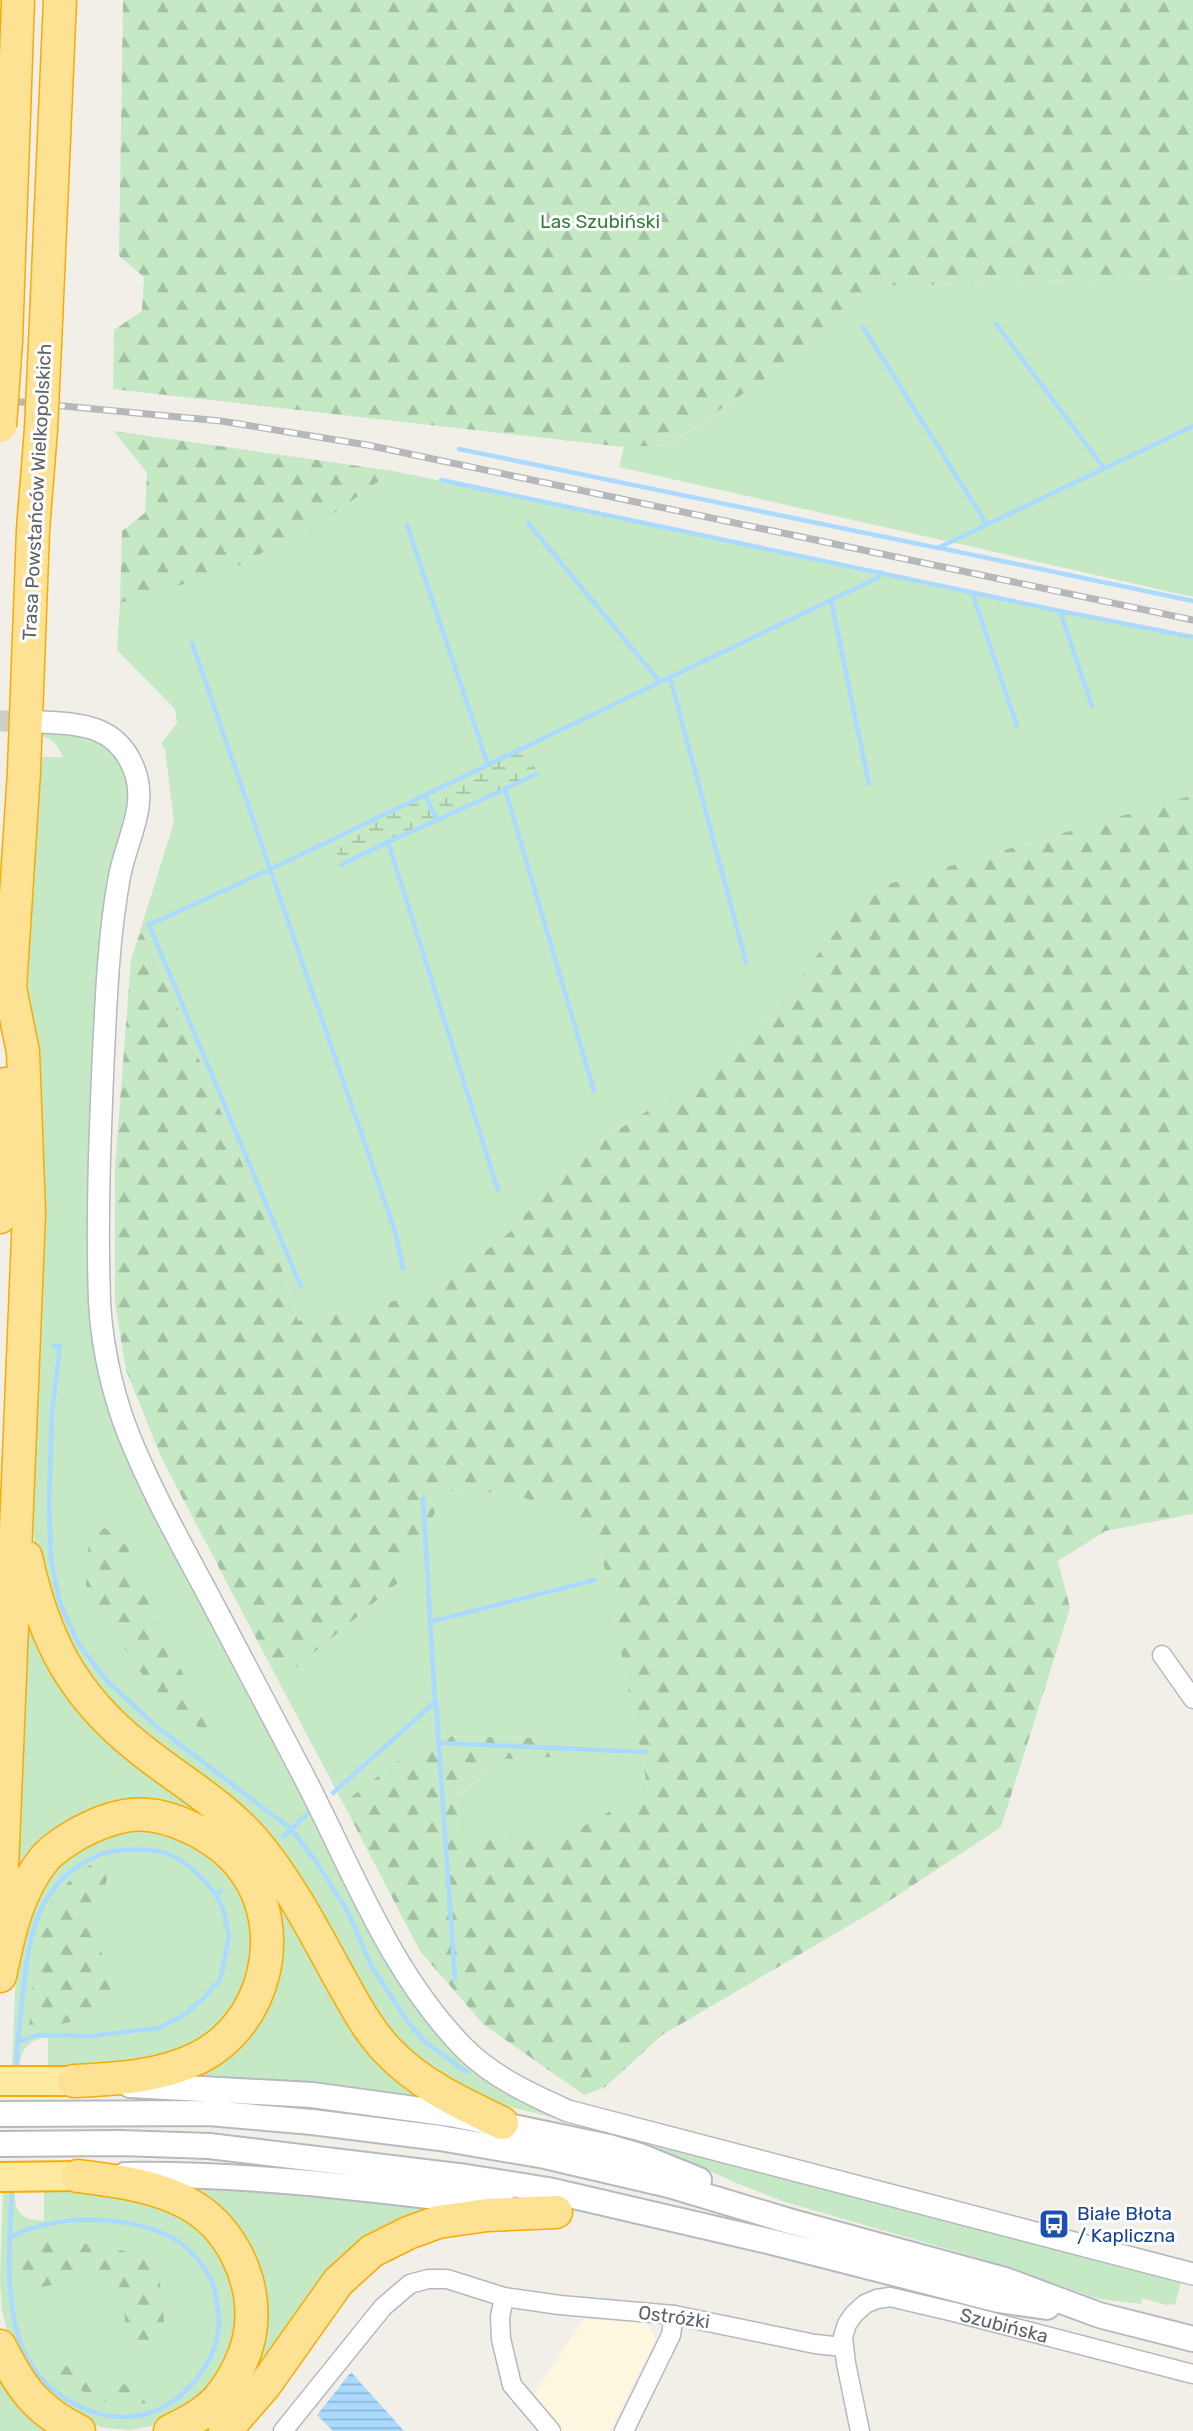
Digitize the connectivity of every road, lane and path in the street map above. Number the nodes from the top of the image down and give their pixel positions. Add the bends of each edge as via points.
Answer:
1 (18, 0) edge
2 (60, 0) edge
3 (1, 426) edge
4 (0, 443) edge
5 (40, 722) tunnel mouth
6 (9, 983) junction
7 (0, 1217) edge
8 (19, 1502) junction
9 (1162, 1655) dead end
10 (1193, 1699) edge
11 (0, 1918) edge
12 (0, 1976) edge
13 (0, 2081) edge
14 (74, 2081) junction
15 (0, 2114) edge
16 (502, 2123) junction
17 (0, 2144) edge
18 (78, 2176) junction
19 (13, 2177) edge
20 (556, 2212) junction
21 (789, 2221) junction
22 (747, 2237) junction
23 (1193, 2274) edge
24 (504, 2297) junction
25 (674, 2315) junction
26 (1099, 2315) junction
27 (1193, 2339) edge
28 (0, 2346) edge
29 (843, 2347) junction
30 (1193, 2374) edge
31 (79, 2431) edge
32 (170, 2431) edge
33 (225, 2431) edge
34 (283, 2431) edge
35 (551, 2431) edge
36 (624, 2431) edge
37 (860, 2431) edge

1 - 3 highway, Trasa Powstańców Wielkopolskich, bridge
2 - 6 highway, Trasa Powstańców Wielkopolskich, bridge via 24,771
3 - 4 highway, Trasa Powstańców Wielkopolskich
5 - 23 street via 80,724 104,733 125,753 139,787 138,813 120,871 113,914 101,1125 99,1287 105,1353 127,1430 158,1500 395,1958 436,2015 467,2051 502,2077 568,2111
6 - 7 highway
6 - 8 highway via 23,1052 29,1213
8 - 11 highway
8 - 16 highway via 37,1604 72,1680 128,1739 226,1813 253,1840 386,2050 437,2091
9 - 10 street
12 - 14 highway via 13,1917 30,1880 46,1857 97,1824 127,1816 160,1817 194,1829 221,1846 245,1871 266,1919 268,1947 255,1999 242,2020 201,2057 171,2070 126,2079
13 - 14 highway
14 - 16 main road via 312,2095
15 - 21 main road via 209,2113 440,2138 669,2185
16 - 21 main road via 640,2156
17 - 22 main road via 209,2146 363,2163 548,2190
18 - 19 highway
18 - 20 main road via 187,2174 335,2184
18 - 32 highway via 162,2192 189,2204 236,2250 251,2299 245,2351 217,2400 195,2419
20 - 22 main road
20 - 33 highway via 438,2222 372,2251 338,2282 265,2385
21 - 26 main road, Szubińska via 1005,2280
22 - 26 main road, Szubińska via 999,2300
24 - 25 street, Ostróżki
24 - 34 street, Ostróżki via 447,2279 410,2284 383,2307
24 - 35 street via 501,2339 512,2385
25 - 29 street, Ostróżki
25 - 36 street via 671,2335
26 - 27 main road, Szubińska
28 - 31 highway via 35,2402
29 - 30 street, Szubińska via 854,2314 865,2304 890,2297
29 - 37 street

